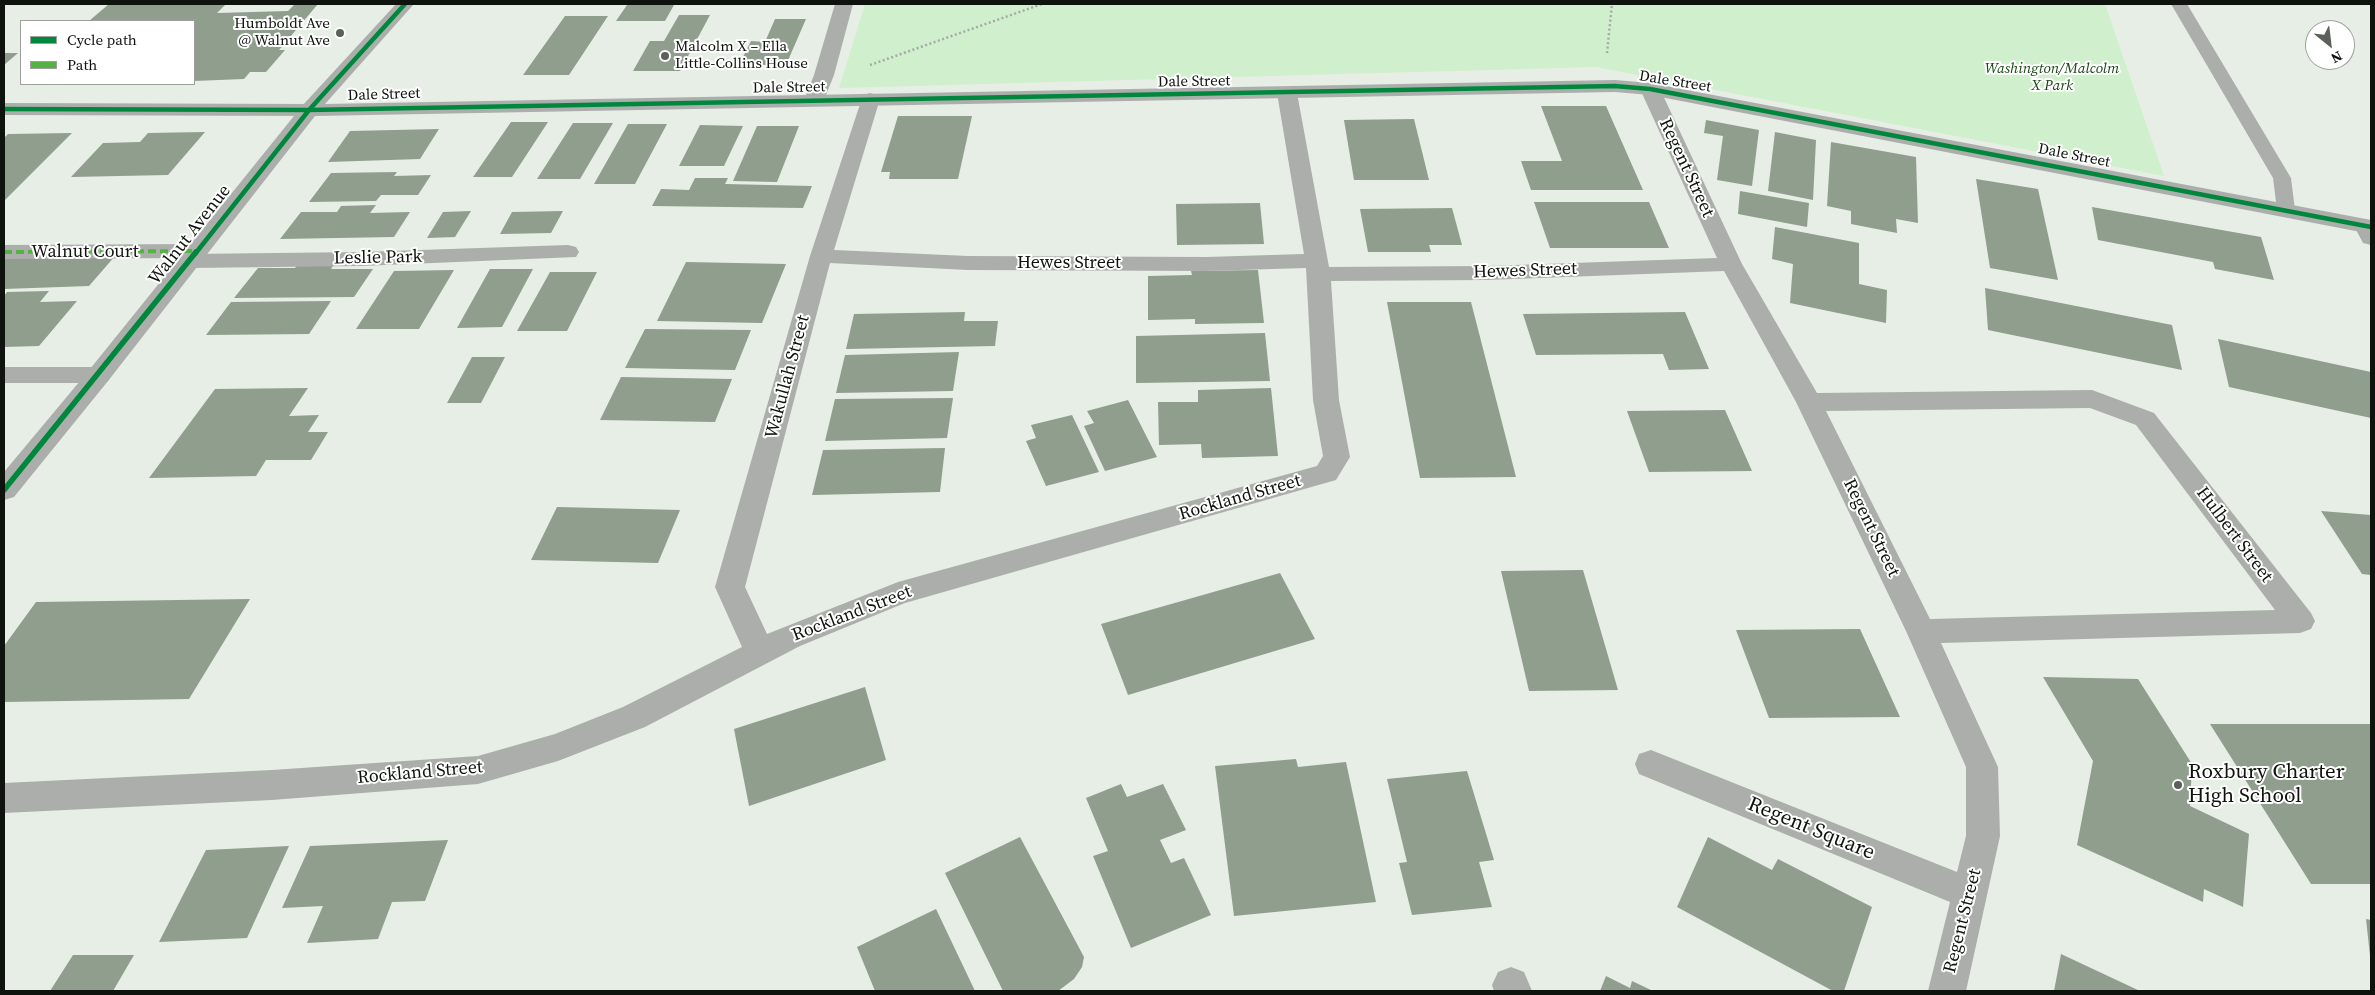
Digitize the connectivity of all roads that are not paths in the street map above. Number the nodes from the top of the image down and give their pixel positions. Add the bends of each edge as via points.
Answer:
1 (406, 4) edge
2 (844, 4) edge
3 (2179, 4) edge
4 (1650, 89) junction
5 (816, 92) junction
6 (1286, 93) junction
7 (870, 99) junction
8 (4, 109) edge
9 (309, 110) junction
10 (2286, 210) junction
11 (2369, 231) edge
12 (4, 252) edge
13 (568, 252) dead end
14 (193, 256) junction
15 (821, 256) junction
16 (1731, 264) junction
17 (1318, 268) junction
18 (4, 375) edge
19 (99, 375) junction
20 (1808, 402) junction
21 (4, 490) edge
22 (1921, 631) junction
23 (760, 652) junction
24 (1651, 764) dead end
25 (4, 798) edge
26 (1971, 894) junction
27 (1947, 991) edge

1 - 9 street, Walnut Avenue
2 - 5 street
3 - 10 lane via 2282,178
4 - 6 street, Dale Street via 1615,86
4 - 10 street, Dale Street
4 - 16 street, Regent Street
5 - 7 street, Dale Street
5 - 9 street, Dale Street
6 - 7 street, Dale Street
6 - 17 street, Rockland Street
7 - 15 street, Wakullah Street
8 - 9 street, Dale Street
9 - 14 street, Walnut Avenue
10 - 11 street, Dale Street
12 - 14 street, Walnut Court
13 - 14 street, Leslie Park via 361,259
14 - 19 street, Walnut Avenue
15 - 17 street, Hewes Street via 988,263
15 - 23 street, Wakullah Street via 730,587
16 - 17 street, Hewes Street via 1487,273
16 - 20 street, Regent Street
17 - 23 street, Rockland Street via 1326,400 1336,457 1326,473 898,594 789,637
18 - 19 street
19 - 21 street, Walnut Avenue
20 - 22 street, Regent Street
20 - 22 street, Hulbert Street via 2092,399 2146,419 2300,621
22 - 26 street, Regent Street via 1982,767 1983,836
23 - 25 street, Rockland Street via 634,716 558,746 478,770 272,785
24 - 26 street, Regent Square
26 - 27 street, Regent Street

